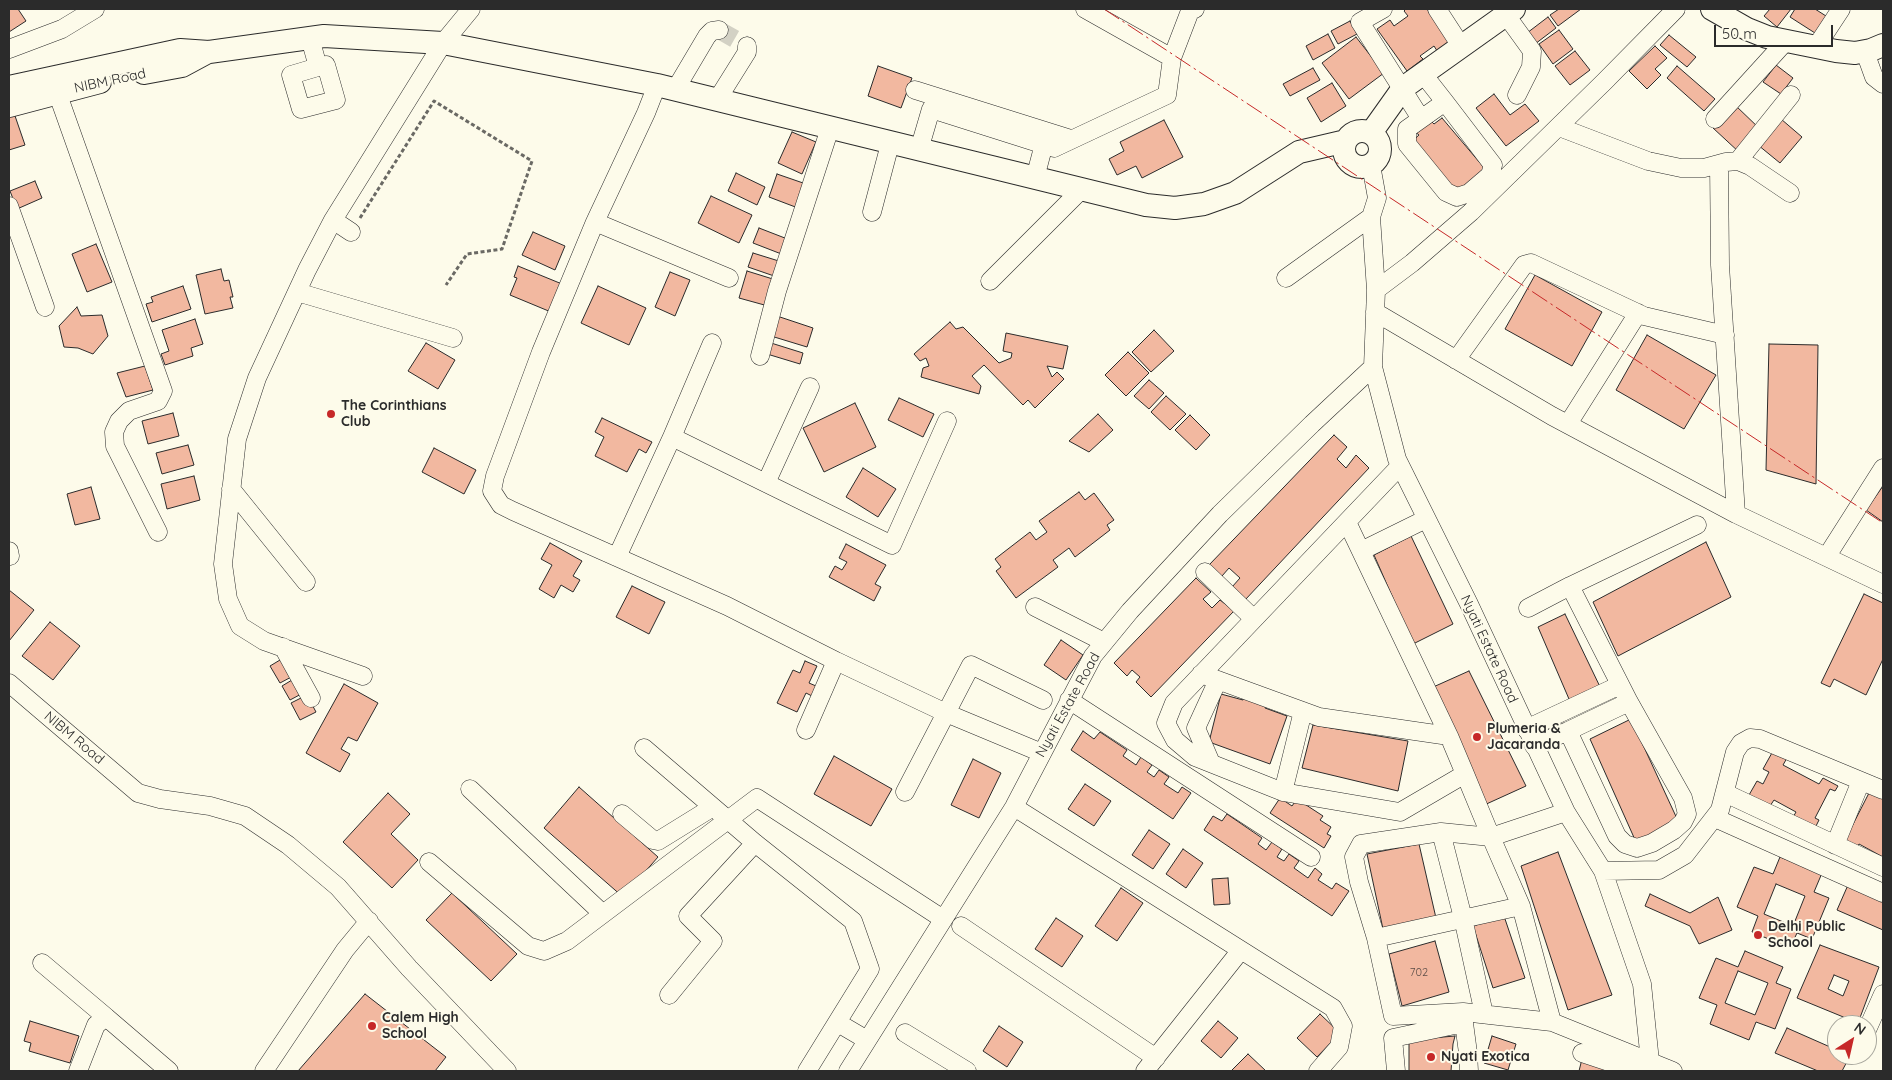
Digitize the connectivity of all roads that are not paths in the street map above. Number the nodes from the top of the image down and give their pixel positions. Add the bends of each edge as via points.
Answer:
1 (95, 9) edge
2 (471, 9) edge
3 (1085, 9) edge
4 (1195, 9) edge
5 (1383, 9) edge
6 (1437, 9) edge
7 (1676, 9) edge
8 (1712, 9) edge
9 (1842, 9) edge
10 (1510, 12) edge
11 (719, 30) dead end
12 (310, 38) junction
13 (1786, 41) junction
14 (444, 42) junction
15 (747, 46) dead end
16 (1461, 46) junction
17 (1816, 47) junction
18 (1874, 48) edge
19 (9, 49) edge
20 (208, 52) junction
21 (1172, 58) junction
22 (318, 67) dead end
23 (1423, 74) junction
24 (1883, 84) edge
25 (9, 87) edge
26 (666, 88) junction
27 (1402, 88) junction
28 (915, 90) dead end
29 (57, 92) junction
30 (1517, 95) dead end
31 (1792, 95) dead end
32 (717, 100) junction
33 (1445, 102) junction
34 (9, 106) edge
35 (1421, 119) junction
36 (1715, 119) dead end
37 (1559, 127) junction
38 (830, 128) junction
39 (1371, 133) junction
40 (1071, 139) junction
41 (1346, 141) junction
42 (890, 144) junction
43 (1044, 144) junction
44 (919, 150) junction
45 (1738, 162) junction
46 (1719, 164) junction
47 (1372, 165) junction
48 (1035, 178) junction
49 (1081, 190) junction
50 (1790, 193) dead end
51 (9, 206) edge
52 (872, 212) dead end
53 (1371, 217) junction
54 (333, 220) junction
55 (595, 222) junction
56 (351, 232) road end
57 (730, 278) dead end
58 (1286, 278) dead end
59 (990, 280) dead end
60 (1376, 290) junction
61 (297, 292) junction
62 (45, 307) dead end
63 (1375, 312) junction
64 (1638, 313) junction
65 (1725, 335) junction
66 (453, 338) dead end
67 (712, 343) dead end
68 (760, 356) dead end
69 (1456, 360) junction
70 (1373, 367) junction
71 (810, 387) dead end
72 (947, 421) dead end
73 (1568, 424) junction
74 (672, 437) junction
75 (1400, 466) junction
76 (1883, 468) edge
77 (766, 483) junction
78 (231, 489) junction
79 (1736, 514) junction
80 (1426, 519) junction
81 (1347, 522) junction
82 (1697, 525) dead end
83 (158, 532) dead end
84 (1361, 551) junction
85 (1827, 556) junction
86 (617, 557) junction
87 (1205, 572) dead end
88 (306, 582) dead end
89 (1883, 584) edge
90 (1570, 586) junction
91 (1035, 607) dead end
92 (1528, 608) dead end
93 (1254, 619) junction
94 (1104, 642) junction
95 (283, 647) junction
96 (836, 661) junction
97 (1201, 674) junction
98 (363, 676) dead end
99 (1218, 680) junction
100 (9, 684) edge
101 (1620, 685) junction
102 (311, 698) dead end
103 (1043, 700) dead end
104 (1070, 700) junction
105 (1629, 702) junction
106 (1303, 711) junction
107 (946, 714) junction
108 (1526, 729) junction
109 (806, 730) dead end
110 (1568, 731) junction
111 (1450, 736) junction
112 (1534, 746) junction
113 (644, 748) dead end
114 (1042, 753) junction
115 (1211, 763) junction
116 (1465, 774) junction
117 (1860, 781) junction
118 (470, 789) dead end
119 (1883, 790) edge
120 (905, 792) dead end
121 (1283, 792) junction
122 (1725, 793) junction
123 (713, 807) junction
124 (1014, 807) junction
125 (1566, 812) junction
126 (622, 814) dead end
127 (1715, 818) junction
128 (728, 820) junction
129 (1441, 832) junction
130 (1492, 836) junction
131 (755, 843) junction
132 (1835, 845) junction
133 (1311, 856) dead end
134 (429, 862) dead end
135 (1883, 867) edge
136 (1603, 871) junction
137 (1883, 893) edge
138 (1521, 906) junction
139 (603, 914) junction
140 (1463, 918) junction
141 (943, 919) junction
142 (369, 922) junction
143 (961, 926) dead end
144 (1376, 938) junction
145 (1241, 950) junction
146 (42, 963) dead end
147 (1883, 994) edge
148 (668, 995) dead end
149 (1484, 1014) junction
150 (1874, 1015) edge
151 (106, 1017) junction
152 (1552, 1022) junction
153 (838, 1023) junction
154 (905, 1033) dead end
155 (867, 1040) junction
156 (1582, 1053) dead end
157 (1151, 1065) edge
158 (1646, 1068) edge
159 (78, 1071) edge
160 (169, 1071) edge
161 (264, 1071) edge
162 (507, 1071) edge
163 (807, 1071) edge
164 (848, 1071) edge
165 (967, 1071) edge
166 (1318, 1071) edge
167 (1396, 1071) edge
168 (1468, 1071) edge
169 (1673, 1071) edge

1 - 19 street via 62,29
2 - 14 street
3 - 21 street
4 - 21 street via 1190,11
5 - 27 street via 1360,22
6 - 16 street
7 - 37 street
8 - 13 main road via 1747,29
9 - 17 street
10 - 16 main road
10 - 30 street via 1532,51 1532,67
11 - 26 street via 707,36
12 - 14 main road
12 - 20 main road
12 - 22 street
13 - 17 main road
13 - 36 street
14 - 26 main road
14 - 54 street
15 - 32 street via 747,52
16 - 23 main road
17 - 18 main road via 1855,53
18 - 24 street via 1874,77
20 - 25 main road via 180,50
20 - 29 main road, NIBM Road via 182,66
21 - 40 street via 1168,95
23 - 27 main road
23 - 33 street
26 - 32 main road
26 - 55 street via 646,113
27 - 35 street
27 - 39 main road
28 - 40 street
29 - 34 main road, NIBM Road
29 - 83 street via 163,391 158,401 129,411 114,432 115,446
31 - 45 street
32 - 38 main road
33 - 35 street
33 - 35 street via 1493,166 1490,175 1469,193 1457,197 1446,192 1407,144 1407,129
37 - 46 street via 1648,161 1681,168
37 - 60 street via 1471,212
38 - 42 main road
38 - 68 street via 777,291
39 - 41 main road via 1354,133
39 - 47 main road via 1381,148 1378,160
40 - 43 street via 1054,148
41 - 47 main road via 1344,152 1350,163 1361,168
41 - 49 main road via 1299,152 1235,193 1204,204 1174,208 1146,206
42 - 44 main road
42 - 52 street
43 - 44 street via 931,109
43 - 48 street
44 - 48 main road
45 - 46 street
45 - 50 street via 1750,166
46 - 65 street via 1720,265
47 - 53 street, Nyati Estate Road via 1377,198
48 - 49 main road
49 - 59 street
51 - 62 street
53 - 58 street
53 - 60 street, Nyati Estate Road
54 - 56 street
54 - 61 street
55 - 57 street
55 - 86 street via 541,352 492,490 501,505
60 - 63 street, Nyati Estate Road
61 - 66 street
61 - 78 street via 257,378 237,439
63 - 69 street
63 - 70 street, Nyati Estate Road
64 - 65 street
64 - 69 street via 1532,263 1524,265
64 - 73 street
65 - 79 street
67 - 74 street
69 - 73 street
70 - 75 street, Nyati Estate Road
70 - 94 street, Nyati Estate Road via 1220,514
71 - 77 street
72 - 77 street via 892,545
73 - 79 street
74 - 77 street
74 - 86 street
75 - 80 street, Nyati Estate Road
75 - 81 street
76 - 85 street
78 - 88 street
78 - 95 street via 224,564 228,599 240,626 264,641
79 - 85 street
80 - 84 street
80 - 108 street, Nyati Estate Road
81 - 84 street
81 - 93 street
82 - 90 street
84 - 111 street
85 - 89 street
86 - 96 street via 727,606
87 - 93 street
90 - 92 street
90 - 101 street
91 - 94 street
93 - 97 street
94 - 104 street, Nyati Estate Road
95 - 98 street
95 - 102 street
96 - 107 street
96 - 109 street
97 - 99 street
97 - 115 street via 1174,703 1166,723 1175,740 1195,757
99 - 106 street
99 - 115 street via 1196,728
100 - 142 street, NIBM Road via 138,793 245,816 312,863 338,886
101 - 105 street
101 - 108 street
103 - 107 street via 971,665
104 - 114 street, Nyati Estate Road
104 - 133 street
105 - 110 street
105 - 110 street via 1683,798 1687,814 1674,830 1652,843 1637,848 1625,844 1617,836
106 - 111 street via 1319,717
106 - 121 street
107 - 114 street
107 - 120 street
108 - 112 street, Nyati Estate Road
110 - 112 street
111 - 116 street
112 - 125 street, Nyati Estate Road
113 - 123 street
114 - 124 street, Nyati Estate Road
115 - 121 street
116 - 121 street via 1400,812
116 - 130 street
117 - 119 street
117 - 122 street via 1760,739 1750,738 1735,752
117 - 132 street
118 - 139 street
122 - 127 street
122 - 132 street
123 - 126 street via 658,841
123 - 128 street
124 - 141 street, Nyati Estate Road
124 - 145 street
125 - 130 street
125 - 136 street, Nyati Estate Road
127 - 136 street via 1686,855 1659,870
127 - 137 street
128 - 131 street
128 - 139 street
128 - 141 street via 757,798
129 - 130 street
129 - 140 street
129 - 144 street via 1361,844 1354,857
130 - 138 street
131 - 148 street via 688,916 713,941
131 - 153 street via 853,921 870,968
132 - 135 street
134 - 139 street via 528,946 544,951 567,942
136 - 158 street, Nyati Estate Road via 1642,984
138 - 140 street
138 - 152 street
140 - 144 street
140 - 149 street
141 - 155 street, Nyati Estate Road
142 - 161 street via 345,950
142 - 162 street
143 - 157 street
144 - 149 street via 1393,1016
145 - 157 street
145 - 166 street via 1333,1008 1343,1026 1339,1047
146 - 151 street
147 - 150 street
149 - 152 street
151 - 159 street via 96,1025
151 - 160 street
152 - 158 street
153 - 155 street
153 - 163 street
154 - 165 street
155 - 164 street, Nyati Estate Road
156 - 158 street
158 - 169 street
167 - 168 street via 1393,1038 1464,1023

